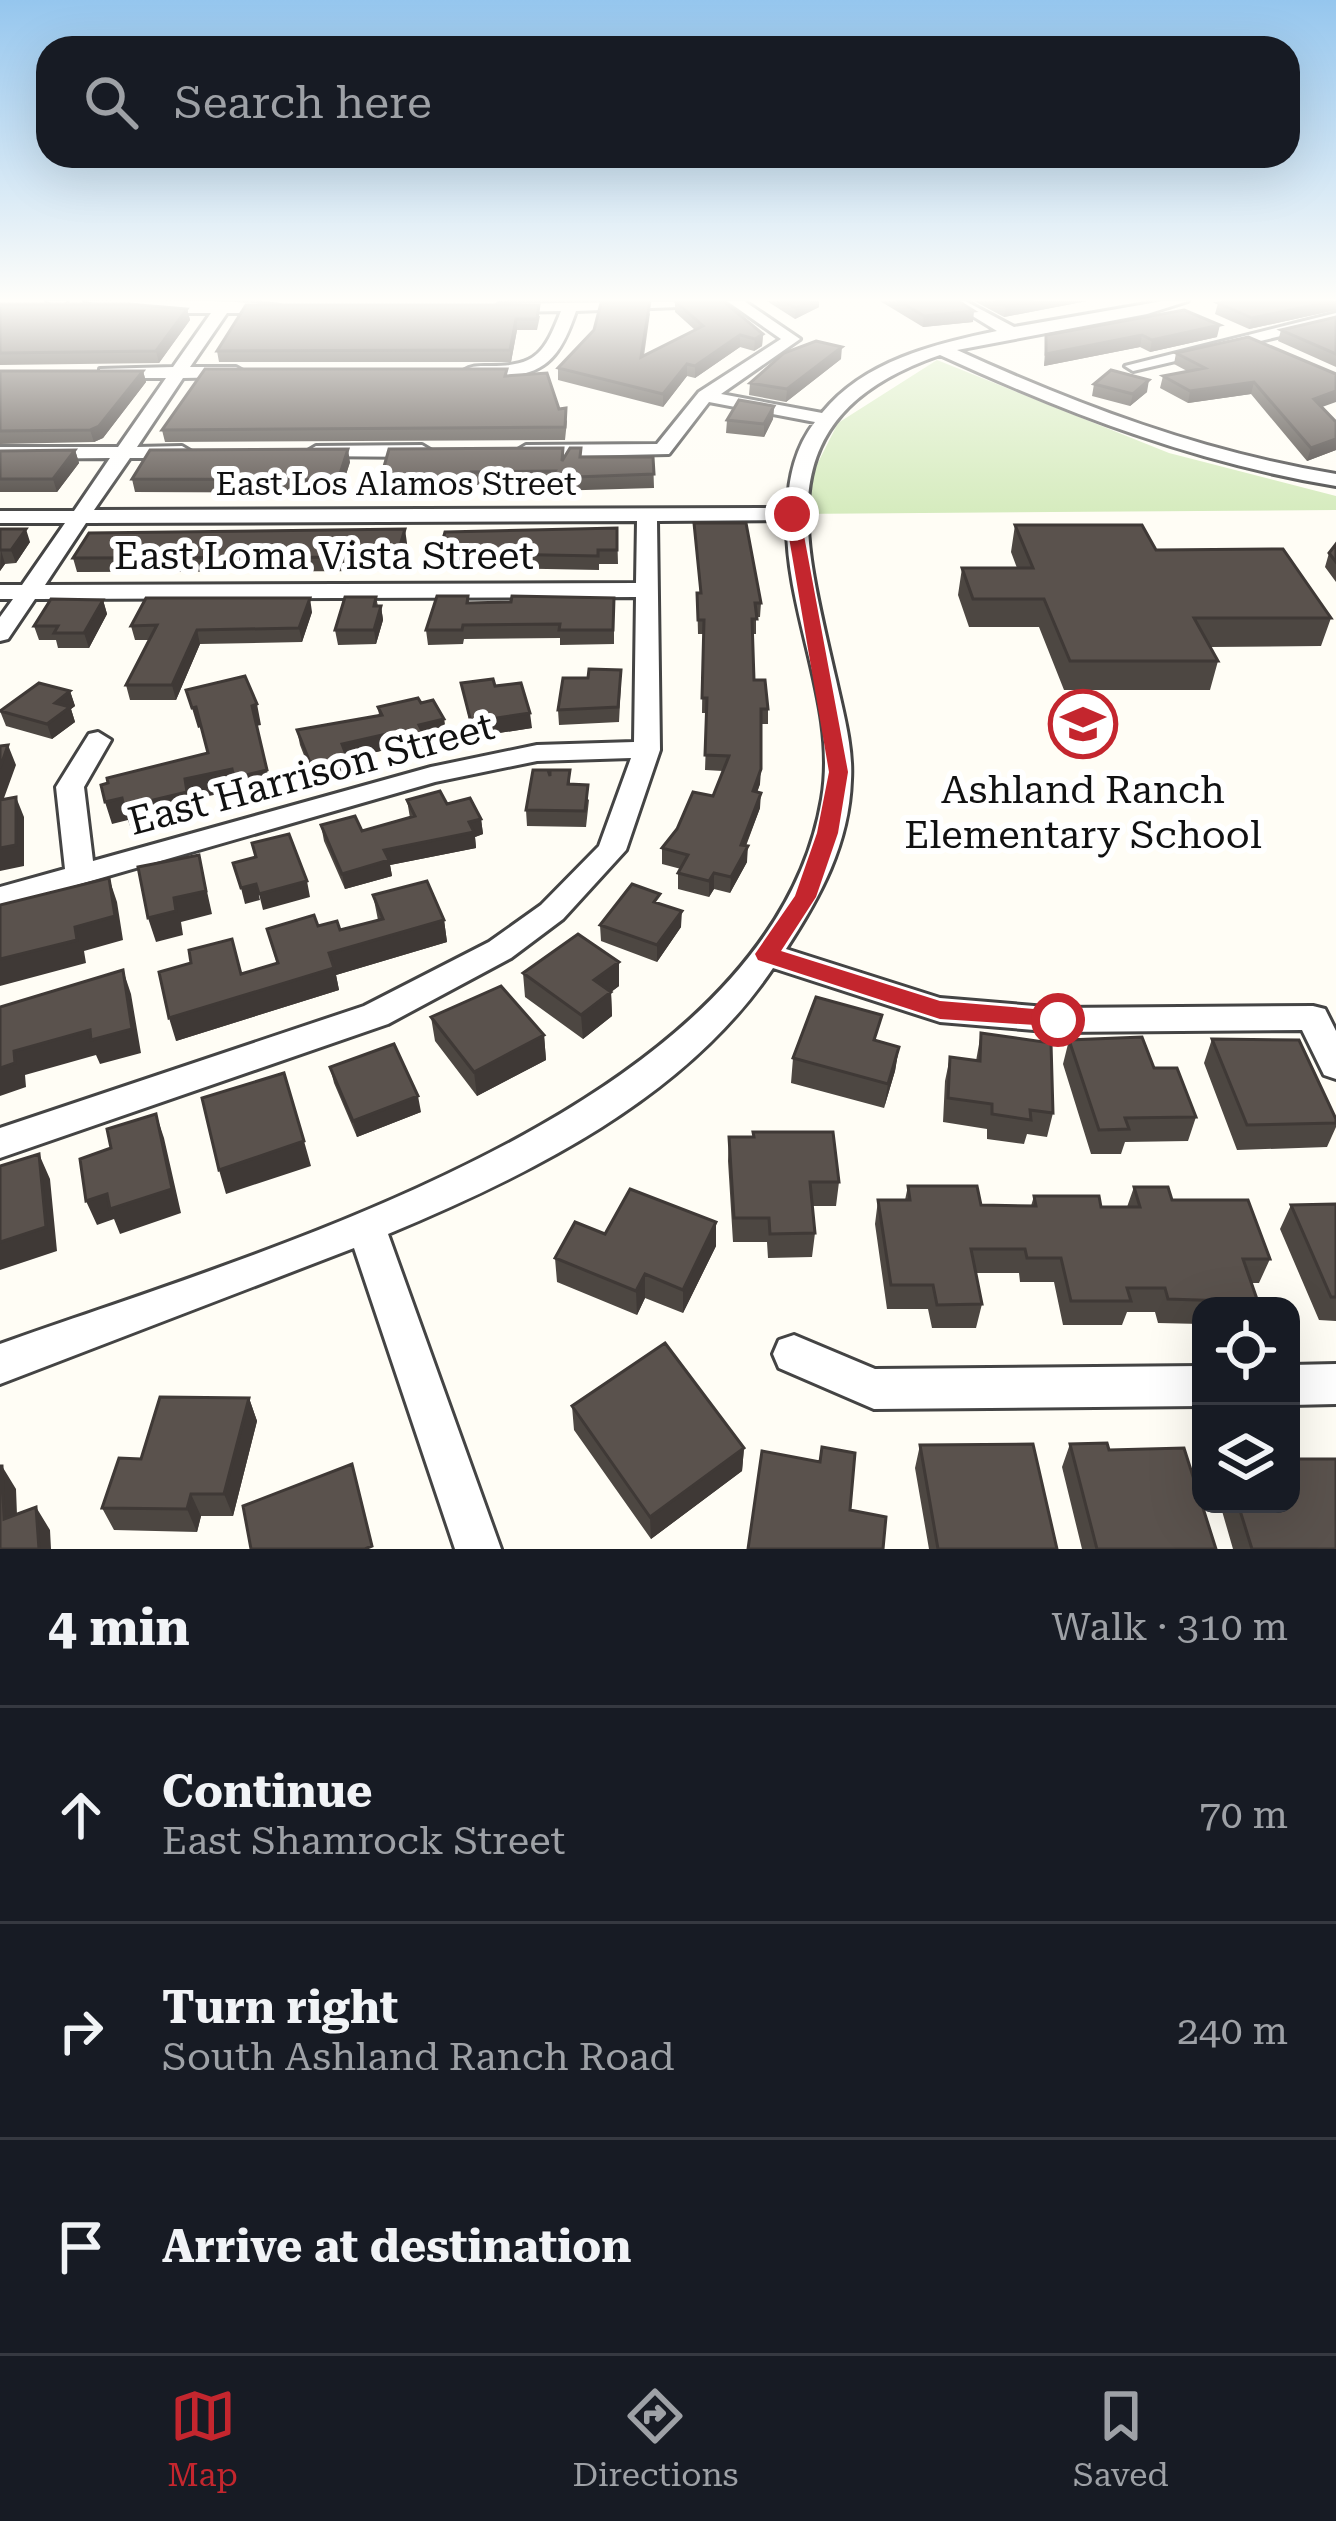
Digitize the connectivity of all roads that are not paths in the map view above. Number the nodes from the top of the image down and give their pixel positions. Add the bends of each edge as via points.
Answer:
1 (177, 373) edge
2 (739, 373) edge
3 (882, 373) edge
4 (994, 373) edge
5 (705, 396) junction
6 (820, 418) junction
7 (452, 451) edge
8 (499, 451) edge
9 (195, 452) edge
10 (288, 452) edge
11 (0, 453) edge
12 (125, 453) junction
13 (1336, 479) edge
14 (647, 514) junction
15 (792, 514) junction
16 (0, 517) edge
17 (81, 517) junction
18 (648, 590) junction
19 (0, 592) edge
20 (29, 592) junction
21 (0, 634) edge
22 (98, 740) dead end
23 (647, 750) junction
24 (80, 876) junction
25 (0, 897) edge
26 (766, 954) junction
27 (1336, 1066) edge
28 (0, 1143) edge
29 (366, 1227) junction
30 (794, 1354) dead end
31 (0, 1364) edge
32 (1336, 1384) edge
33 (1300, 1385) edge
34 (1192, 1386) edge
35 (478, 1549) edge

1 - 12 street
2 - 5 street
3 - 6 street
4 - 13 street via 1170,446
5 - 6 street
5 - 8 street via 662,450
6 - 15 street
7 - 10 street
9 - 12 street
11 - 12 street
12 - 17 street
14 - 15 street, East Los Alamos Street
14 - 17 street, East Los Alamos Street
14 - 18 street
15 - 26 street via 838,772 805,897
16 - 17 street, East Los Alamos Street
17 - 20 street
18 - 20 street, East Loma Vista Street
18 - 23 street
19 - 20 street, East Loma Vista Street
20 - 21 street
22 - 24 street via 70,787
23 - 24 street, East Harrison Street via 537,753 431,775
23 - 28 street via 612,850 553,912 500,950 376,1015
24 - 25 street, East Harrison Street
26 - 27 street via 940,1010 1058,1020 1313,1018
26 - 29 street via 713,1020 629,1090 518,1162
29 - 31 street
29 - 35 street
30 - 34 street via 874,1389
32 - 33 street

